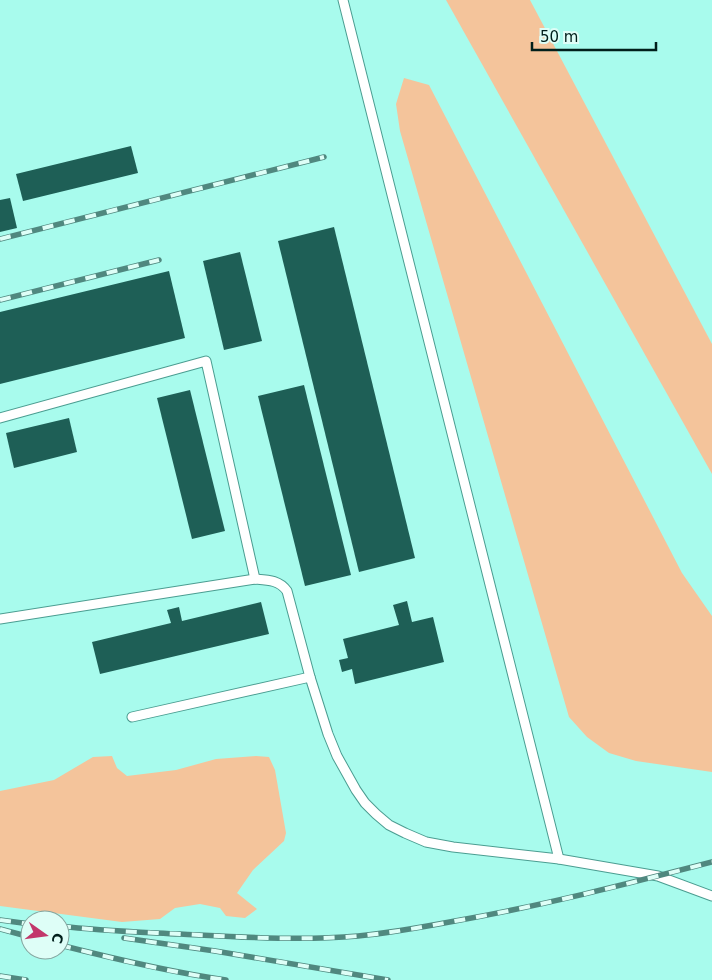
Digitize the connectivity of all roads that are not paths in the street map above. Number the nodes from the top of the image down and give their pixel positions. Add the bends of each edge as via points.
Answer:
1 (343, 0) edge
2 (0, 418) edge
3 (255, 579) junction
4 (0, 619) edge
5 (310, 677) junction
6 (132, 717) dead end
7 (559, 859) junction
8 (712, 896) edge

1 - 7 lane
2 - 3 lane via 206,361
3 - 4 lane
3 - 5 lane via 276,582 287,591
5 - 6 lane
5 - 7 lane via 337,756 365,803 389,825 426,842 453,848
7 - 8 lane via 658,876

